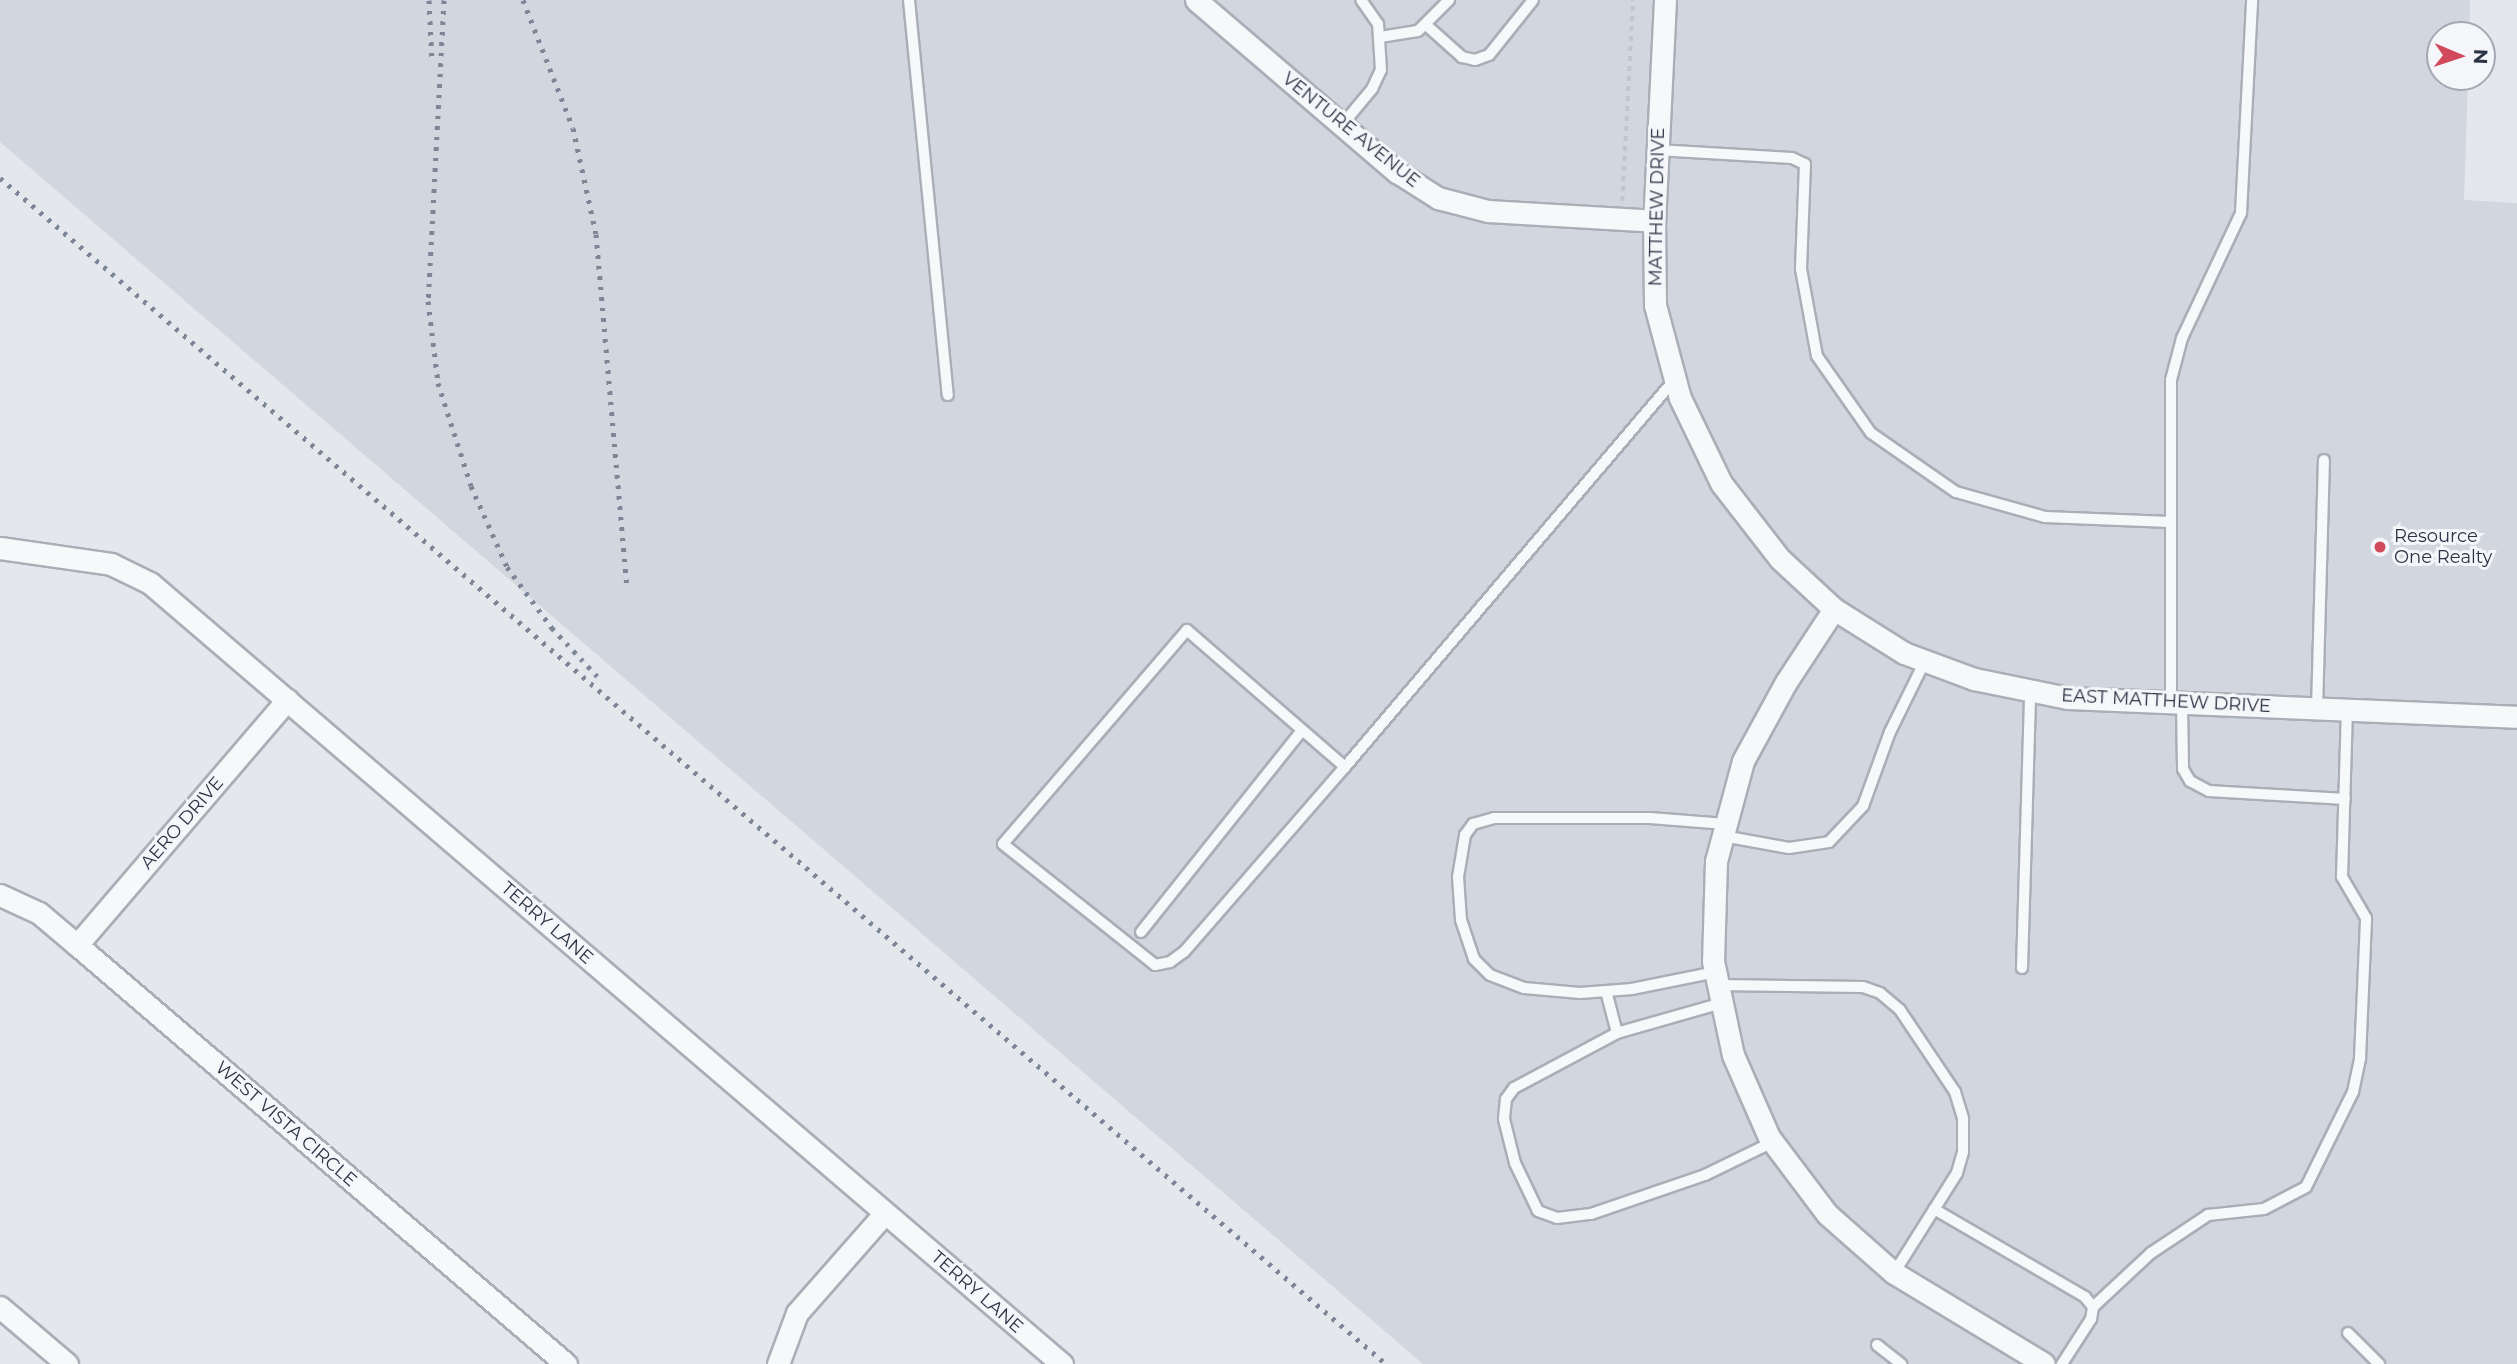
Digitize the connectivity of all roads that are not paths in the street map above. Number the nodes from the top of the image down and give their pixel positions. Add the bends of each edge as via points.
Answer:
1 (909, 0) edge
2 (1196, 0) edge
3 (1361, 0) edge
4 (1449, 0) edge
5 (1533, 0) edge
6 (1665, 0) edge
7 (2252, 0) edge
8 (1425, 24) junction
9 (1380, 37) junction
10 (1342, 125) junction
11 (1657, 150) junction
12 (1654, 221) junction
13 (1675, 379) junction
14 (948, 395) dead end
15 (2324, 460) dead end
16 (2170, 522) junction
17 (0, 548) edge
18 (1834, 609) junction
19 (1925, 661) junction
20 (2030, 691) junction
21 (287, 700) junction
22 (2176, 703) junction
23 (2317, 709) junction
24 (2347, 710) junction
25 (2517, 717) edge
26 (1302, 730) junction
27 (1345, 767) junction
28 (2345, 799) junction
29 (1725, 830) junction
30 (0, 895) edge
31 (1141, 932) dead end
32 (77, 945) junction
33 (2022, 968) dead end
34 (1719, 987) junction
35 (1606, 991) junction
36 (1618, 1033) junction
37 (1773, 1142) junction
38 (1934, 1209) junction
39 (885, 1213) junction
40 (1894, 1273) junction
41 (2093, 1307) junction
42 (2, 1311) edge
43 (2348, 1333) dead end
44 (1877, 1345) dead end
45 (67, 1364) edge
46 (566, 1364) edge
47 (778, 1364) edge
48 (1062, 1364) edge
49 (1901, 1364) edge
50 (2044, 1364) edge
51 (2062, 1364) edge
52 (2379, 1364) edge

1 - 14 lane
2 - 10 street, VENTURE AVENUE
3 - 9 lane
4 - 8 lane
5 - 8 lane via 1489,55 1475,60 1462,57
6 - 11 street, MATTHEW DRIVE
7 - 16 lane via 2241,213 2182,338 2171,380
8 - 9 lane via 1418,31
9 - 10 lane via 1381,70 1372,89
10 - 12 street, VENTURE AVENUE via 1397,172 1438,198 1488,211
11 - 12 street, MATTHEW DRIVE
11 - 16 lane via 1792,158 1805,164 1801,269 1817,356 1871,433 1956,492 2045,517
12 - 13 street, MATTHEW DRIVE via 1655,305
13 - 18 street, MATTHEW DRIVE via 1721,483 1780,559
13 - 27 lane
15 - 23 lane
16 - 22 lane
17 - 21 street, TERRY LANE via 111,564 150,583
18 - 19 street, EAST MATTHEW DRIVE
18 - 29 street via 1786,682 1743,761
19 - 20 street, EAST MATTHEW DRIVE via 1973,679
19 - 29 lane via 1890,732 1863,807 1829,842 1789,848
20 - 22 street, EAST MATTHEW DRIVE via 2067,698
20 - 33 lane
21 - 32 street, AERO DRIVE
21 - 39 street, TERRY LANE
22 - 23 street, EAST MATTHEW DRIVE
22 - 28 lane via 2183,769 2190,781 2209,791
23 - 24 street, EAST MATTHEW DRIVE
24 - 25 street, EAST MATTHEW DRIVE
24 - 28 lane
26 - 27 lane
26 - 27 lane via 1187,630 1003,844 1155,965 1170,962 1184,952
26 - 31 lane
28 - 41 lane via 2342,877 2366,918 2360,1058 2353,1092 2331,1137 2306,1187 2264,1209 2208,1215 2151,1253
29 - 34 street via 1716,862
29 - 35 lane via 1524,815 1473,824 1465,835 1458,877 1461,920 1474,959 1490,975 1524,988
30 - 32 street, WEST VISTA CIRCLE via 38,913
32 - 46 street, WEST VISTA CIRCLE
34 - 35 lane
34 - 36 lane
34 - 37 street via 1733,1055
34 - 38 lane via 1863,987 1881,993 1900,1010 1955,1092 1963,1119 1963,1152 1957,1173
35 - 36 lane
36 - 37 lane via 1514,1088 1506,1100 1504,1119 1515,1163 1538,1211 1557,1218 1591,1214 1704,1175
37 - 40 street via 1827,1214
38 - 40 lane
38 - 41 lane via 2085,1297
39 - 47 street via 797,1313
39 - 48 street, TERRY LANE
40 - 50 street
41 - 51 lane via 2091,1319
42 - 45 street
43 - 52 lane
44 - 49 lane

